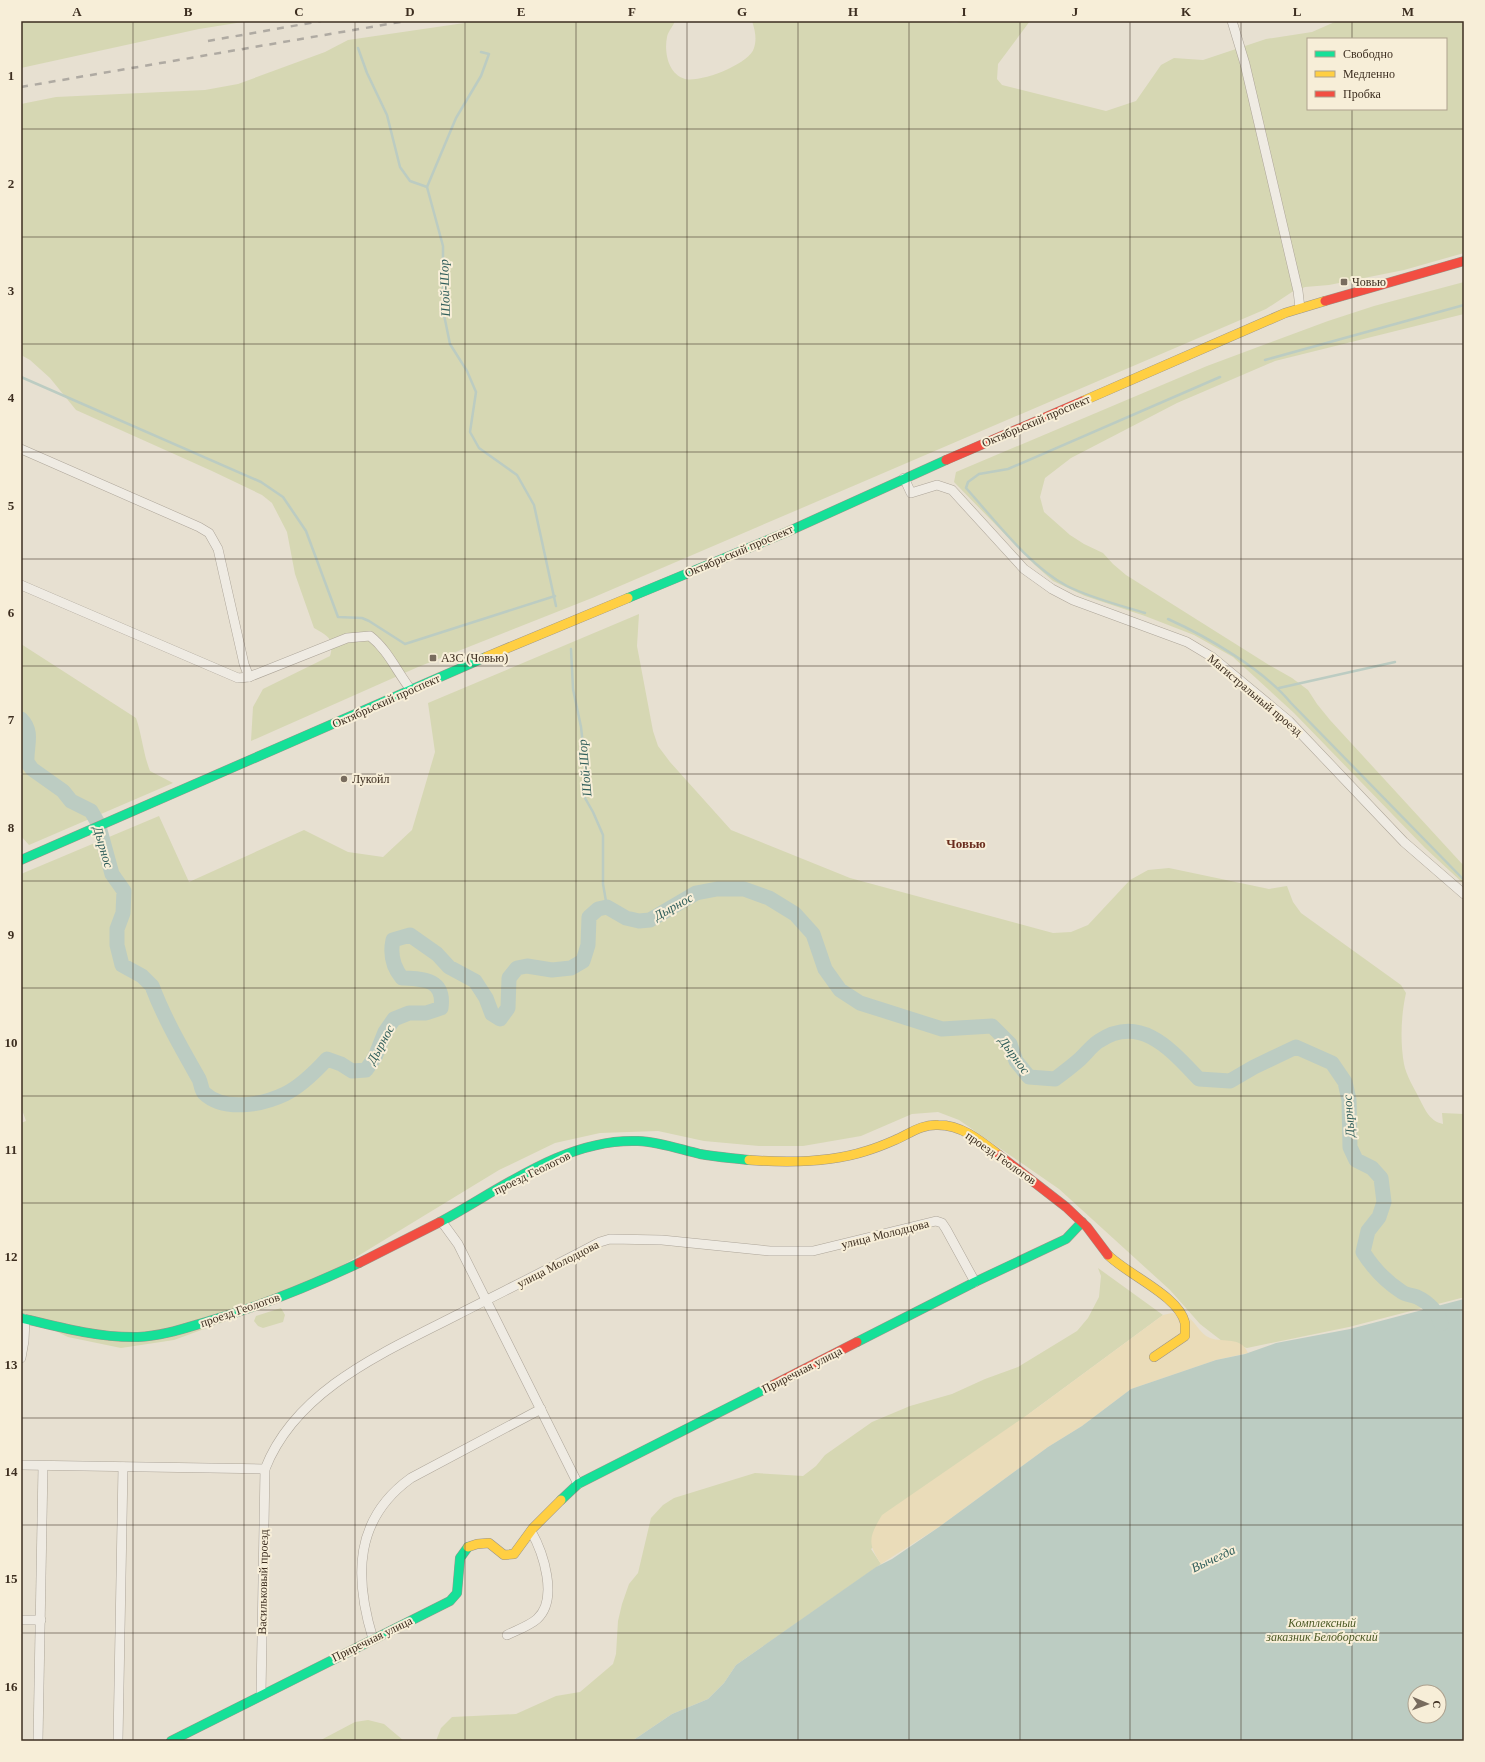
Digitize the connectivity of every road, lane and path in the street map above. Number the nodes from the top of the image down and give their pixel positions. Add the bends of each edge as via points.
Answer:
1 (1232, 21) edge
2 (1464, 261) edge
3 (1300, 308) junction
4 (21, 449) edge
5 (904, 478) junction
6 (21, 585) edge
7 (249, 677) junction
8 (411, 690) junction
9 (21, 860) edge
10 (1464, 894) edge
11 (442, 1222) junction
12 (1082, 1222) junction
13 (975, 1282) junction
14 (486, 1300) junction
15 (23, 1318) edge
16 (21, 1358) edge
17 (1154, 1358) dead end
18 (541, 1409) junction
19 (21, 1465) edge
20 (43, 1466) junction
21 (123, 1467) junction
22 (265, 1469) junction
23 (578, 1484) junction
24 (531, 1531) junction
25 (21, 1620) edge
26 (40, 1620) junction
27 (507, 1635) dead end
28 (373, 1639) junction
29 (261, 1694) junction
30 (38, 1741) edge
31 (118, 1741) edge
32 (171, 1741) edge

1 - 3 street via 1249,80
2 - 3 street, Октябрьский проспект
3 - 5 street, Октябрьский проспект
4 - 7 street via 209,533 218,549
5 - 8 street, Октябрьский проспект via 787,532
5 - 10 street, Магистральный проезд via 911,493 937,485 952,490 1024,569 1052,589 1073,600 1187,642 1212,657 1289,721 1404,842
6 - 7 street via 238,678
7 - 8 street via 347,638 370,636 381,644
8 - 9 street, Октябрьский проспект
11 - 12 street, проезд Геологов via 557,1158 600,1144 658,1144 739,1159 828,1160 892,1142 928,1125 937,1125 962,1130 981,1142 1052,1195
11 - 14 street via 458,1244
11 - 15 street, проезд Геологов via 325,1279 232,1315 175,1331 150,1336 126,1336
12 - 13 street, Приречная улица via 1066,1239
12 - 17 street, проезд Геологов via 1114,1261 1165,1297 1182,1318 1185,1336
13 - 14 street, улица Молодцова via 942,1223 928,1222 813,1251 770,1251 662,1240 610,1239
13 - 23 street, Приречная улица
14 - 18 street
14 - 22 street, улица Молодцова via 344,1376 312,1402 291,1424
15 - 16 street via 24,1341
18 - 23 street
18 - 28 street via 411,1478 383,1504 366,1540 361,1568 361,1591
19 - 20 street
20 - 21 street
20 - 26 street
21 - 22 street
21 - 31 street
22 - 29 street, Васильковый проезд
23 - 24 street, Приречная улица
24 - 27 street via 545,1564 547,1584 544,1609 538,1618 526,1627
24 - 28 street, Приречная улица via 514,1554 504,1554 489,1543 471,1546 462,1552 458,1560 457,1593 450,1601
25 - 26 street
26 - 30 street
28 - 29 street, Приречная улица
29 - 32 street, Приречная улица

